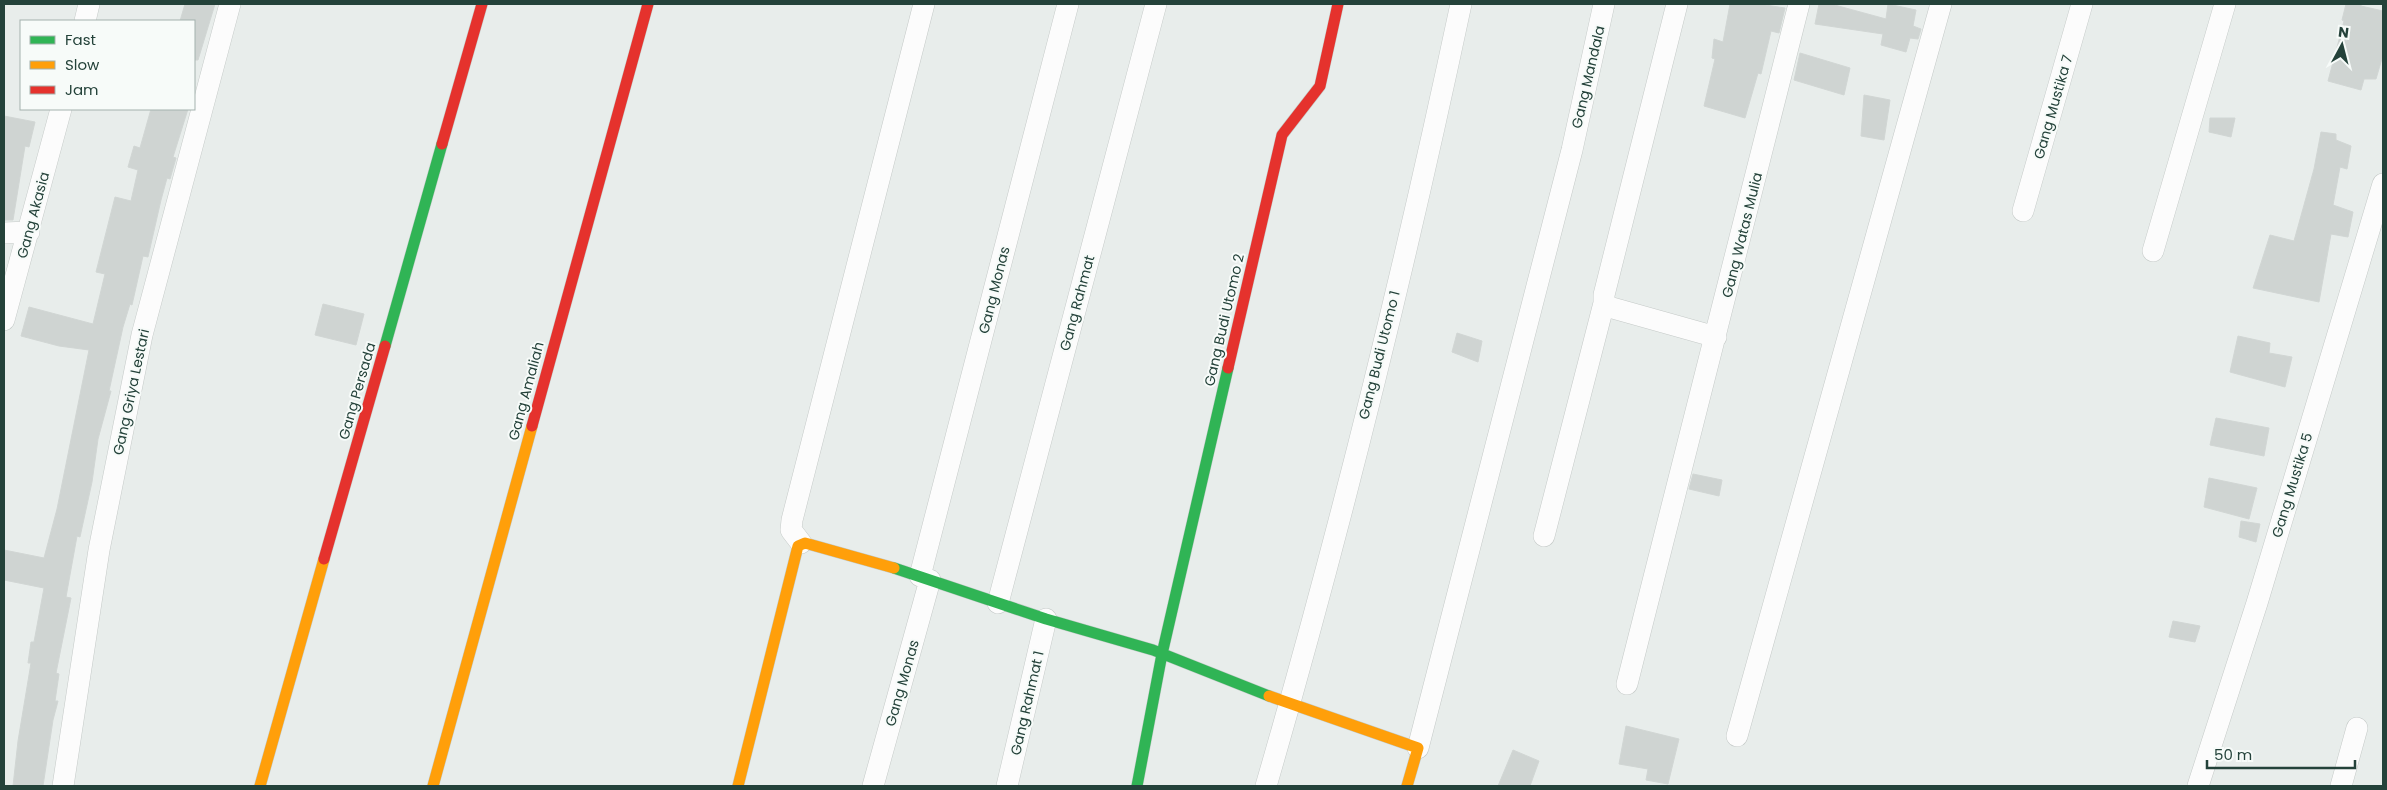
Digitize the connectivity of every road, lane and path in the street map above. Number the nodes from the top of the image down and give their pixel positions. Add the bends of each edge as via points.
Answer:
1 (89, 4) edge
2 (230, 4) edge
3 (482, 4) edge
4 (648, 4) edge
5 (924, 4) edge
6 (1068, 4) edge
7 (1156, 4) edge
8 (1338, 4) edge
9 (1461, 4) edge
10 (1604, 4) edge
11 (1676, 4) edge
12 (1800, 4) edge
13 (1941, 4) edge
14 (2082, 4) edge
15 (2225, 4) edge
16 (84, 20) edge
17 (61, 110) edge
18 (2383, 184) edge
19 (2023, 211) dead end
20 (29, 232) junction
21 (4, 233) edge
22 (2153, 251) dead end
23 (1604, 303) junction
24 (4, 320) edge
25 (1716, 337) junction
26 (1544, 536) dead end
27 (801, 544) junction
28 (925, 578) junction
29 (998, 603) junction
30 (1046, 619) junction
31 (1162, 654) junction
32 (1627, 684) dead end
33 (1290, 704) junction
34 (2357, 728) dead end
35 (1737, 736) dead end
36 (1418, 748) junction
37 (63, 786) edge
38 (260, 786) edge
39 (433, 786) edge
40 (738, 786) edge
41 (873, 786) edge
42 (1007, 786) edge
43 (1137, 786) edge
44 (1266, 786) edge
45 (1410, 786) edge
46 (2198, 786) edge
47 (2341, 786) edge

1 - 16 street
2 - 37 street, Gang Griya Lestari via 142,335 99,550
3 - 38 street, Gang Persada
4 - 39 street, Gang Amaliah
5 - 27 street via 792,520 792,530
6 - 28 street, Gang Monas
7 - 29 street, Gang Rahmat
8 - 31 street, Gang Budi Utomo 2 via 1320,86 1282,135
9 - 33 street, Gang Budi Utomo 1 via 1430,147 1335,536
10 - 36 street, Gang Mandala via 1572,150
11 - 23 street
12 - 25 street, Gang Watas Mulia
13 - 35 street
14 - 19 street, Gang Mustika 7
15 - 22 street
17 - 20 street, Gang Akasia
18 - 46 street, Gang Mustika 5 via 2257,603
20 - 21 street
20 - 24 street, Gang Akasia
23 - 25 street
23 - 26 street
25 - 32 street, Gang Watas Mulia
27 - 28 street via 856,556
27 - 40 street
28 - 29 street
28 - 41 street, Gang Monas
29 - 30 street
30 - 31 street
30 - 42 street, Gang Rahmat 1
31 - 33 street
31 - 43 street, Gang Budi Utomo 2
33 - 36 street
33 - 44 street, Gang Budi Utomo 1
34 - 47 street
36 - 45 street

